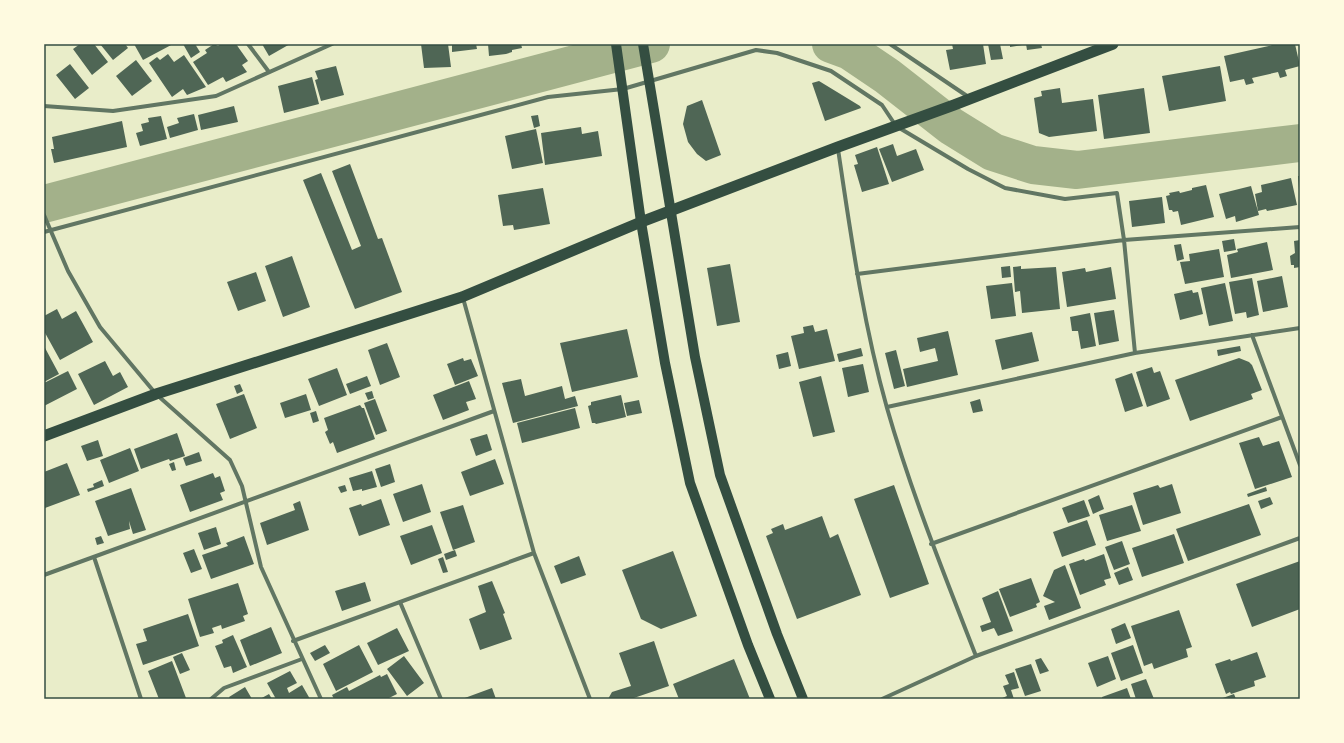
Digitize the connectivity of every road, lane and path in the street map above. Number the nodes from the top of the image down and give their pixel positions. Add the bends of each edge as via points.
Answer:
1 (248, 44) edge
2 (332, 44) edge
3 (616, 44) edge
4 (643, 44) edge
5 (890, 44) edge
6 (1113, 44) edge
7 (1097, 47) edge
8 (269, 72) junction
9 (649, 82) junction
10 (623, 89) junction
11 (970, 98) junction
12 (44, 106) edge
13 (896, 126) junction
14 (838, 147) junction
15 (670, 212) junction
16 (44, 215) edge
17 (641, 222) junction
18 (1300, 227) edge
19 (51, 230) junction
20 (44, 232) edge
21 (1124, 240) junction
22 (857, 274) junction
23 (462, 297) junction
24 (1300, 328) edge
25 (1252, 335) junction
26 (1135, 353) junction
27 (156, 394) junction
28 (887, 407) junction
29 (494, 410) junction
30 (1282, 417) junction
31 (44, 436) edge
32 (1300, 465) edge
33 (246, 502) junction
34 (1300, 538) edge
35 (932, 544) junction
36 (534, 553) junction
37 (94, 556) junction
38 (44, 575) edge
39 (400, 602) junction
40 (293, 641) junction
41 (976, 656) junction
42 (302, 659) junction
43 (140, 699) edge
44 (211, 699) edge
45 (321, 699) edge
46 (440, 699) edge
47 (590, 699) edge
48 (770, 699) edge
49 (803, 699) edge
50 (882, 699) edge

1 - 8 street
2 - 8 street
3 - 10 main road
4 - 9 main road
5 - 11 street
6 - 7 highway
7 - 11 highway
8 - 12 street via 216,96 112,111
9 - 10 street
9 - 13 street via 756,50 777,53 831,71 882,106
9 - 15 main road
10 - 17 main road
10 - 19 street via 548,97
11 - 13 highway
13 - 14 highway
13 - 21 street via 1005,188 1065,198 1117,193
14 - 15 highway
14 - 22 street
15 - 17 highway
15 - 49 main road via 695,357 720,475
16 - 19 street
17 - 23 highway
17 - 48 main road via 665,363 690,483
18 - 21 street
19 - 20 street
19 - 27 street via 68,271 100,327
21 - 22 street
21 - 26 street
22 - 28 street
23 - 27 highway
23 - 29 street
24 - 25 street
25 - 26 street
25 - 30 street
26 - 28 street
27 - 31 highway
27 - 33 street via 230,460
28 - 35 street
29 - 33 street
29 - 36 street
30 - 32 street
30 - 35 street
33 - 37 street
33 - 40 street via 261,567
34 - 41 street
35 - 41 street
36 - 39 street
36 - 47 street
37 - 38 street
37 - 43 street
39 - 40 street
39 - 46 street
40 - 42 street
41 - 50 street
42 - 44 street via 224,688
42 - 45 street

